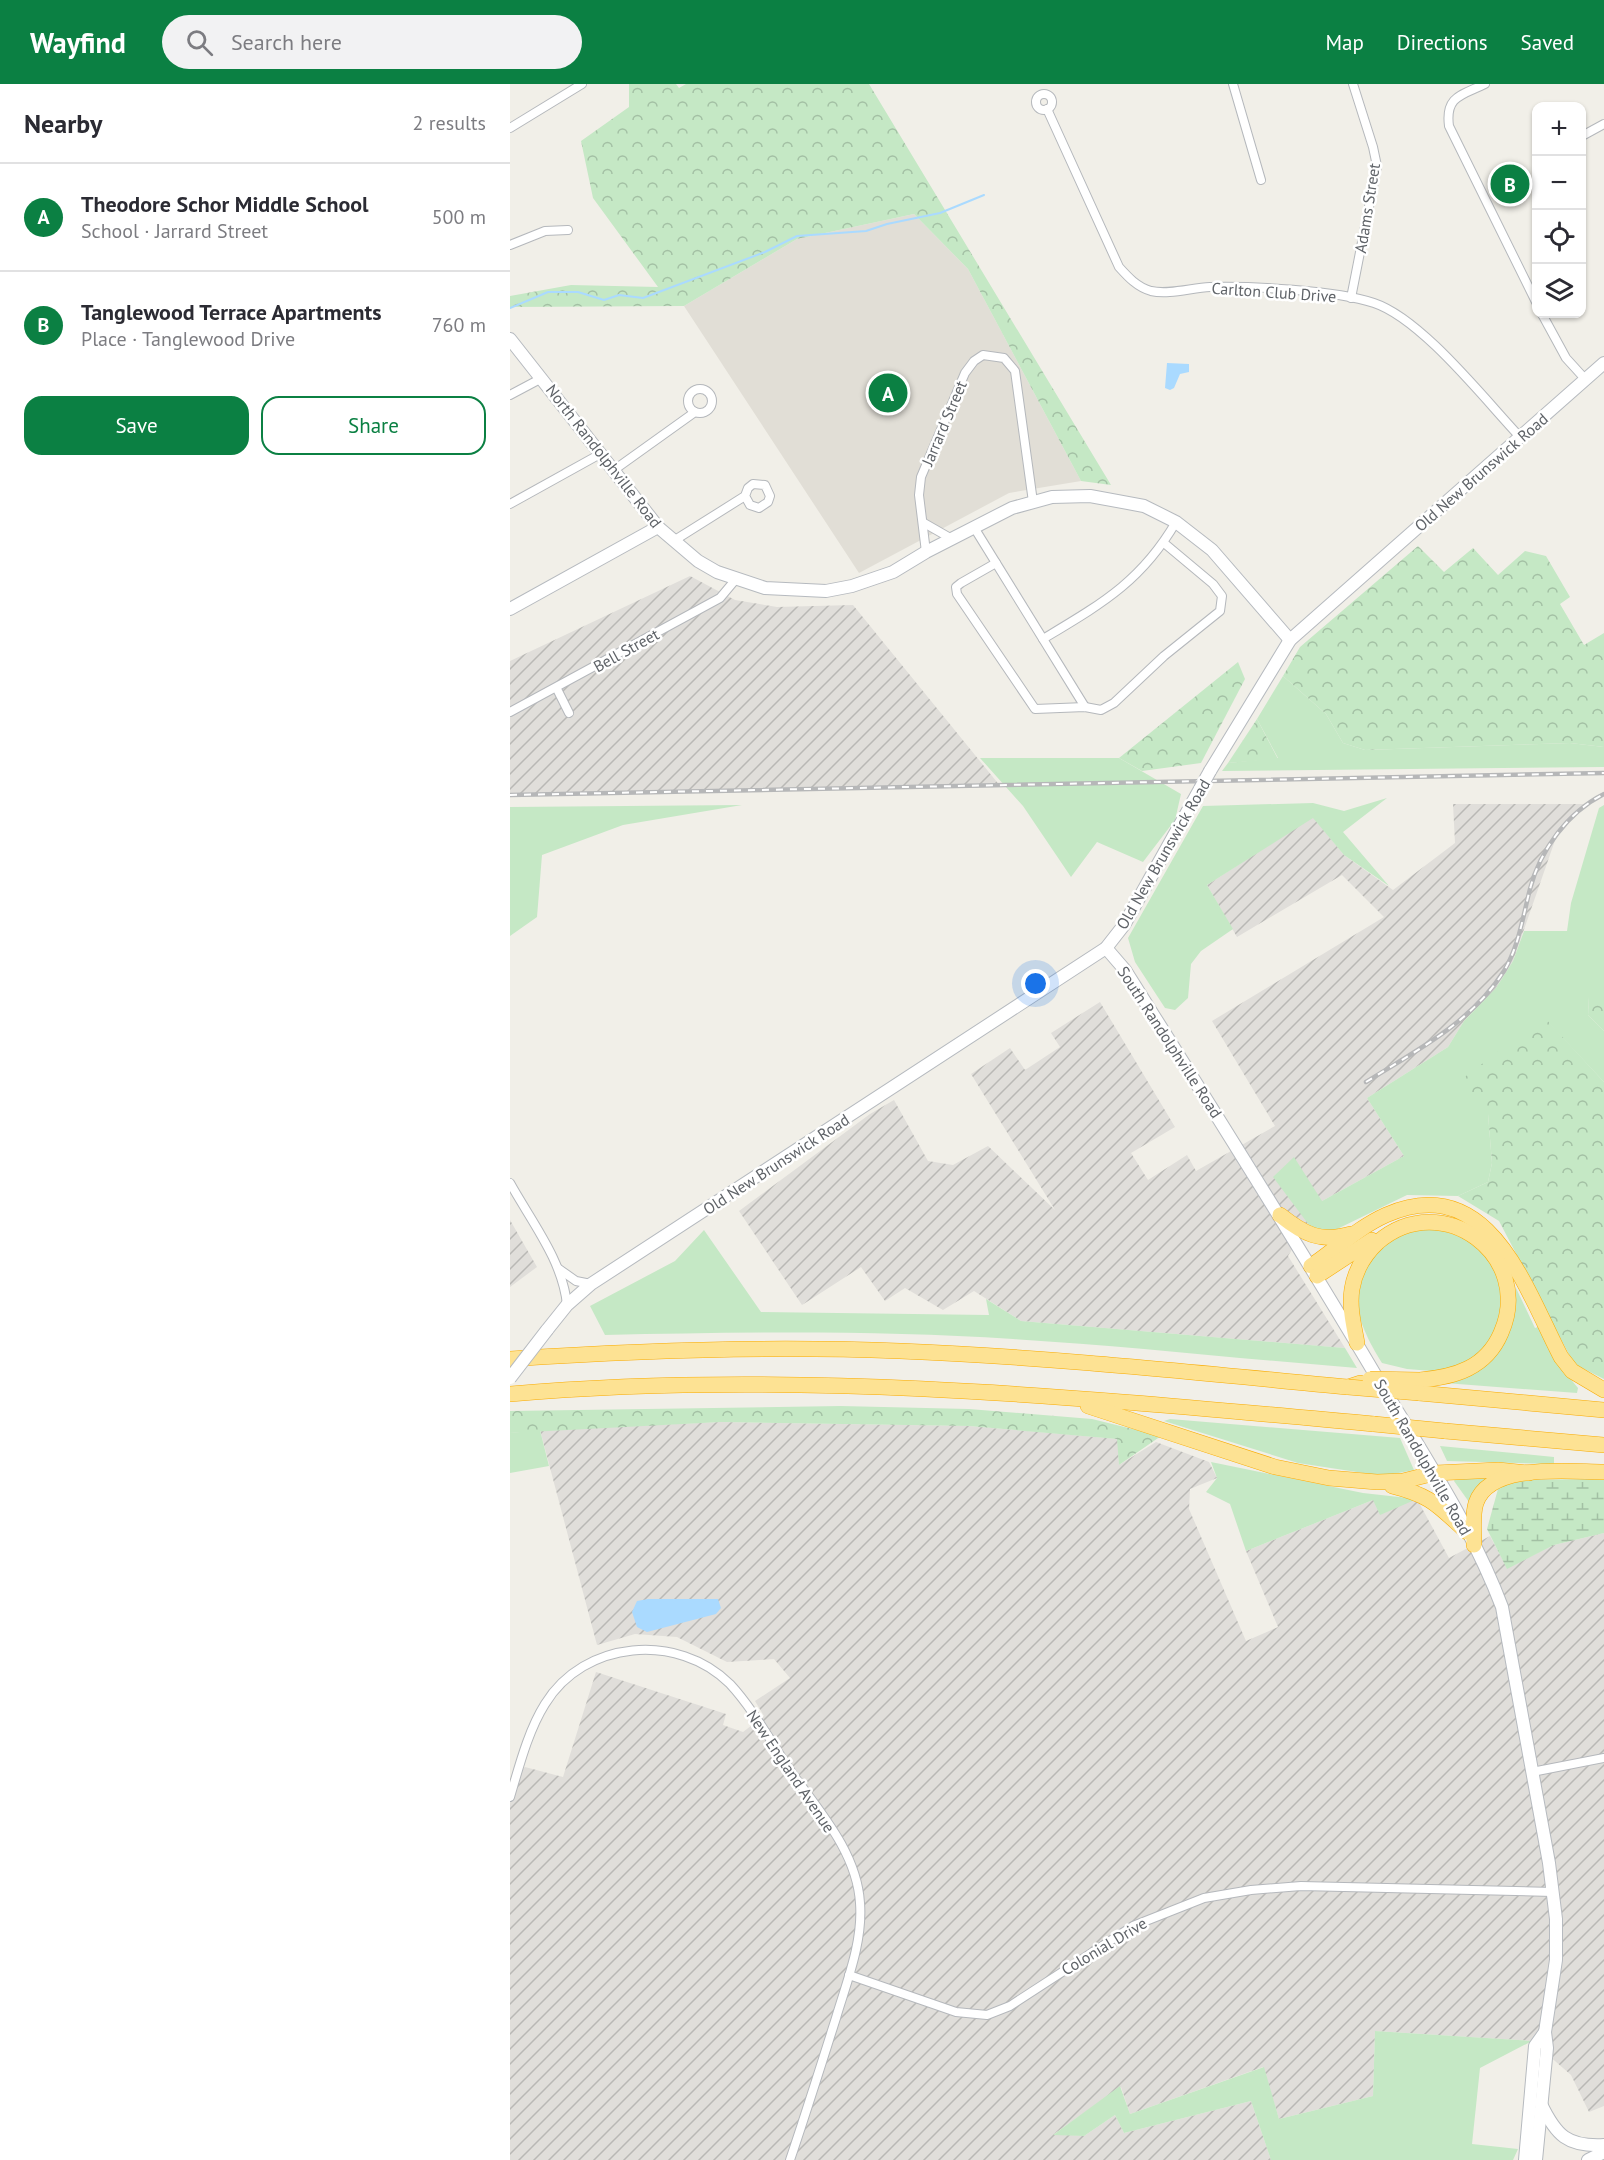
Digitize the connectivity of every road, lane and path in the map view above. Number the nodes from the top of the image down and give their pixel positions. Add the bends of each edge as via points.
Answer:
1 (582, 84) edge
2 (1233, 84) edge
3 (1353, 84) edge
4 (1485, 84) edge
5 (1047, 109) dead end
6 (1604, 124) edge
7 (510, 128) edge
8 (1586, 133) edge
9 (1261, 180) dead end
10 (568, 230) dead end
11 (510, 245) edge
12 (1532, 294) edge
13 (1351, 298) junction
14 (1544, 318) edge
15 (510, 339) edge
16 (1604, 363) edge
17 (542, 378) junction
18 (1586, 380) junction
19 (510, 395) edge
20 (695, 412) dead end
21 (1521, 438) junction
22 (602, 453) junction
23 (614, 470) junction
24 (745, 496) dead end
25 (1033, 502) junction
26 (510, 504) edge
27 (1176, 522) junction
28 (924, 524) junction
29 (658, 527) junction
30 (975, 529) junction
31 (952, 539) junction
32 (675, 540) junction
33 (1164, 543) junction
34 (926, 552) junction
35 (996, 563) junction
36 (736, 579) junction
37 (510, 609) edge
38 (1043, 639) junction
39 (1290, 640) junction
40 (557, 688) junction
41 (1085, 707) junction
42 (510, 712) edge
43 (568, 713) dead end
44 (1106, 948) junction
45 (510, 1183) edge
46 (1280, 1215) junction
47 (1390, 1231) junction
48 (1356, 1232) junction
49 (559, 1269) junction
50 (1314, 1271) junction
51 (591, 1284) junction
52 (567, 1305) junction
53 (1357, 1343) junction
54 (510, 1359) edge
55 (510, 1378) edge
56 (1420, 1387) junction
57 (1604, 1390) edge
58 (510, 1394) edge
59 (1057, 1396) junction
60 (1604, 1410) edge
61 (1604, 1445) edge
62 (1604, 1472) edge
63 (1435, 1473) junction
64 (1529, 1473) junction
65 (1377, 1482) junction
66 (1470, 1538) junction
67 (1604, 1758) edge
68 (514, 1770) edge
69 (1532, 1772) junction
70 (510, 1797) edge
71 (1553, 1892) junction
72 (849, 1975) junction
73 (1545, 2032) junction
74 (1540, 2103) junction
75 (1604, 2145) edge
76 (1604, 2152) edge
77 (790, 2160) edge
78 (1525, 2160) edge
79 (1536, 2160) edge
80 (1588, 2160) edge

1 - 7 street
2 - 9 street
3 - 13 street, Adams Street via 1377,166
4 - 12 street via 1455,98 1449,106 1449,126
5 - 13 street, Carlton Club Drive via 1119,267 1143,289 1168,292 1223,287
6 - 8 street
10 - 11 street via 544,231
13 - 21 street, Carlton Club Drive via 1374,303 1422,333
14 - 18 street via 1566,358
15 - 17 main road, North Randolphville Road
16 - 18 main road, Old New Brunswick Road
17 - 19 street
17 - 22 main road, North Randolphville Road
18 - 21 main road, Old New Brunswick Road
20 - 23 street
21 - 39 main road, Old New Brunswick Road
22 - 23 main road, North Randolphville Road
22 - 26 street
23 - 29 main road, North Randolphville Road
24 - 32 street
25 - 27 main road, North Randolphville Road via 1070,496 1112,499 1144,506
25 - 28 street, Jarrard Street via 1015,371 1004,358 983,355 965,373 921,477 919,495
25 - 30 main road, North Randolphville Road via 1012,508
27 - 33 street
27 - 39 main road, North Randolphville Road via 1212,550
28 - 31 street
28 - 34 street, Jarrard Street
29 - 32 main road, North Randolphville Road
29 - 37 main road
30 - 31 main road, North Randolphville Road
30 - 35 street
31 - 34 main road, North Randolphville Road
32 - 36 main road, North Randolphville Road via 698,561
33 - 38 street via 1142,571 1120,590
33 - 41 street via 1213,584 1222,596 1220,611 1114,703 1101,710
34 - 36 main road, North Randolphville Road via 893,572 826,591 765,588
35 - 38 street
35 - 41 street via 961,583 956,587 957,594 1035,709
36 - 40 street, Bell Street via 720,598
38 - 41 street
39 - 44 main road, Old New Brunswick Road, bridge via 1210,771 1124,925
40 - 42 street, Bell Street
40 - 43 street
44 - 46 main road, South Randolphville Road via 1125,970
44 - 51 main road, Old New Brunswick Road
45 - 49 street
46 - 48 highway via 1301,1231 1323,1239
46 - 50 main road, South Randolphville Road
47 - 50 highway
47 - 53 highway via 1368,1254 1356,1276 1352,1301
47 - 56 highway via 1430,1222 1459,1227 1492,1254 1504,1274 1508,1291 1502,1332 1479,1363
48 - 50 highway
48 - 57 highway via 1386,1216 1414,1208 1444,1208 1476,1219 1510,1257 1561,1357 1572,1371
49 - 51 street via 576,1281
49 - 52 street
50 - 53 main road, South Randolphville Road
51 - 52 main road, Old New Brunswick Road
52 - 55 main road, Old New Brunswick Road, bridge
53 - 63 main road, South Randolphville Road
54 - 56 highway, bridge via 688,1350 900,1351 1036,1358 1348,1387
56 - 60 highway
58 - 59 highway via 780,1385 883,1386
59 - 61 highway, bridge
59 - 65 highway via 1275,1467 1329,1478
62 - 64 highway
63 - 64 highway
63 - 65 highway
63 - 66 main road, South Randolphville Road
64 - 66 highway via 1500,1478 1485,1488 1476,1504
65 - 66 highway via 1431,1499
66 - 69 main road, South Randolphville Road via 1504,1613
67 - 69 street
68 - 70 street, New England Avenue
68 - 72 street, New England Avenue via 545,1702 569,1677 591,1663 619,1652 652,1650 680,1654 714,1671 743,1701 849,1859 858,1887 860,1911
69 - 71 main road, South Randolphville Road
71 - 72 street, Colonial Drive via 1301,1886 1204,1898 1133,1926 1010,2006 987,2015 956,2012
71 - 73 main road, South Randolphville Road via 1556,1960
72 - 77 street, New England Avenue
73 - 74 main road, South Randolphville Road via 1547,2048
73 - 78 main road, South Randolphville Road via 1535,2046
74 - 75 main road via 1563,2137 1578,2144
74 - 79 main road, South Randolphville Road
76 - 80 main road

